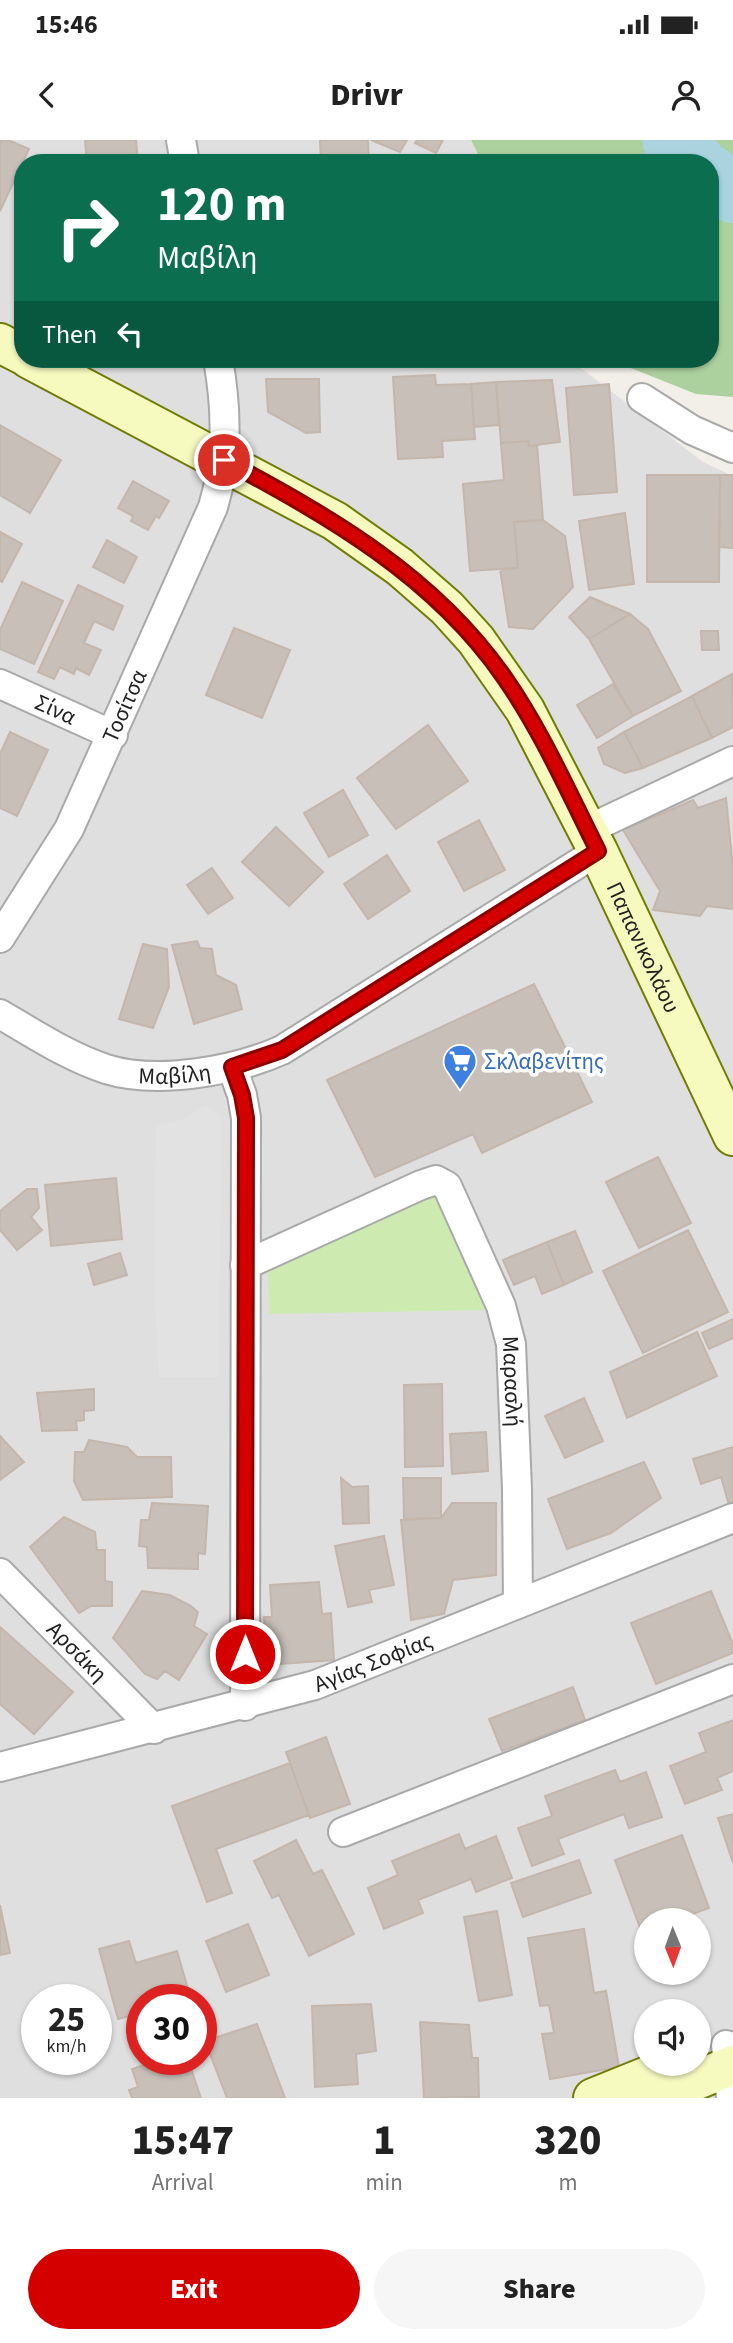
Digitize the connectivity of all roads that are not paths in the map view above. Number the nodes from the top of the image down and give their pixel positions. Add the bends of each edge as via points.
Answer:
1 (46, 368) edge
2 (219, 368) edge
3 (642, 398) dead end
4 (733, 448) edge
5 (224, 460) junction
6 (0, 684) edge
7 (113, 735) junction
8 (733, 761) edge
9 (593, 840) junction
10 (0, 938) edge
11 (0, 1014) edge
12 (232, 1067) junction
13 (733, 1136) edge
14 (245, 1265) junction
15 (733, 1518) edge
16 (0, 1573) edge
17 (517, 1603) junction
18 (733, 1679) edge
19 (245, 1706) junction
20 (154, 1729) junction
21 (0, 1767) edge
22 (344, 1832) dead end
23 (725, 2062) edge
24 (648, 2076) edge
25 (593, 2098) edge
26 (654, 2098) edge

1 - 5 main road, Παπανικολάου
2 - 5 street, Τοσίτσα via 225,410
3 - 4 street via 702,435
5 - 7 street, Τοσίτσα via 204,529
5 - 9 main road, Παπανικολάου via 335,521 400,567 447,608 518,698
6 - 7 street, Σίνα
7 - 10 street, Τοσίτσα via 60,847
8 - 9 street, Μαβίλη
9 - 12 street, Μαβίλη via 282,1050
9 - 13 main road, Παπανικολάου
11 - 12 street, Μαβίλη via 109,1070 165,1074
12 - 14 street via 246,1118
14 - 17 street, Μαρασλή via 436,1181 447,1186 501,1306 509,1336 517,1476
14 - 19 street
15 - 17 street, Αγίας Σοφίας
16 - 20 street, Αρσάκη
17 - 19 street, Αγίας Σοφίας via 363,1668
18 - 22 street
19 - 20 street, Αγίας Σοφίας
20 - 21 street, Αγίας Σοφίας
23 - 26 main road
24 - 25 main road

